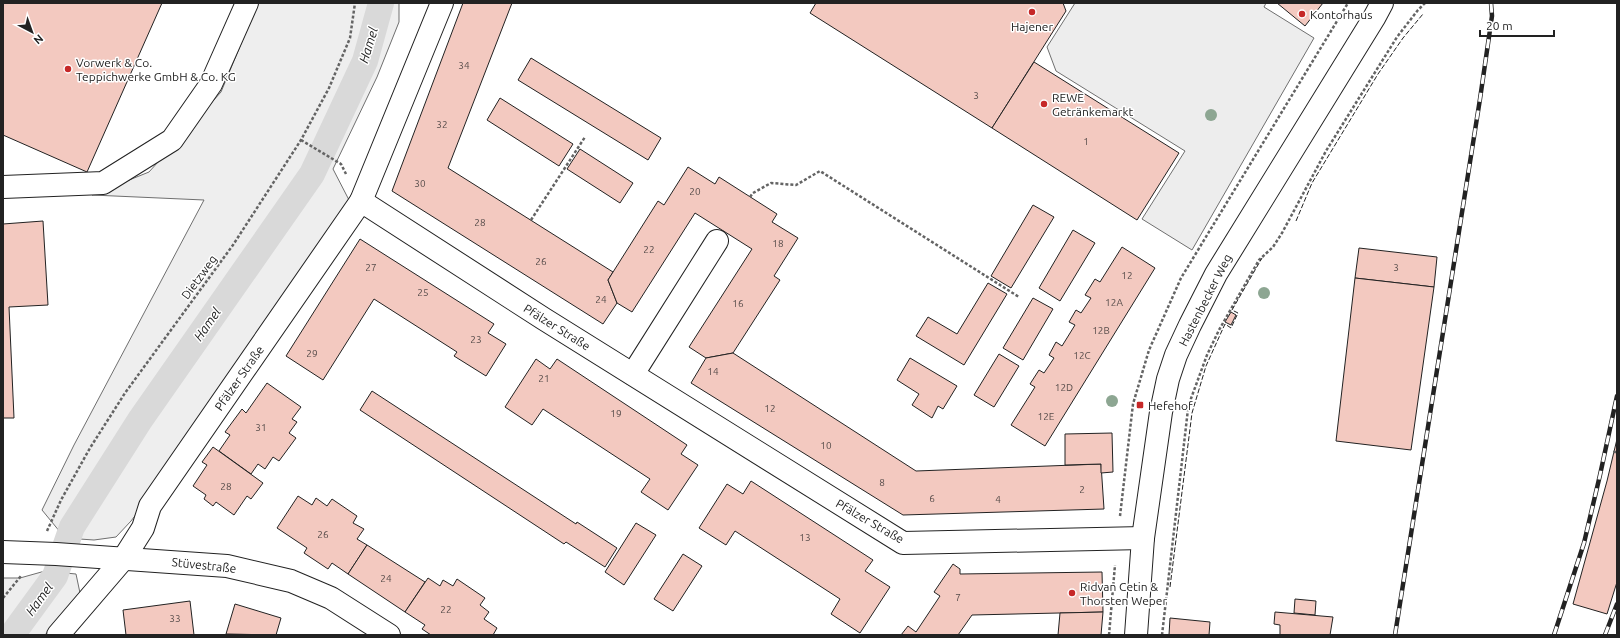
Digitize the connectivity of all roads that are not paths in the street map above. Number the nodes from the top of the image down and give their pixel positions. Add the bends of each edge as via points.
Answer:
1 (247, 3) edge
2 (442, 3) edge
3 (1393, 3) edge
4 (1378, 10) edge
5 (3, 187) edge
6 (361, 201) junction
7 (717, 241) dead end
8 (633, 374) junction
9 (1143, 538) junction
10 (3, 552) edge
11 (124, 558) junction
12 (58, 635) edge
13 (389, 635) edge
14 (1136, 635) edge

1 - 5 street via 211,84 172,140 103,182
2 - 6 street, Pfälzer Straße
3 - 4 street, Hastenbecker Weg
4 - 9 street, Hastenbecker Weg via 1230,250 1187,331 1168,379
6 - 8 street, Pfälzer Straße
6 - 11 street, Pfälzer Straße via 150,506 143,528
7 - 8 street
8 - 9 street, Pfälzer Straße via 903,543
9 - 14 street, Hastenbecker Weg
10 - 11 street, Stüvestraße
11 - 12 street, Pfälzer Straße
11 - 13 street, Stüvestraße via 227,566 291,581 331,598

